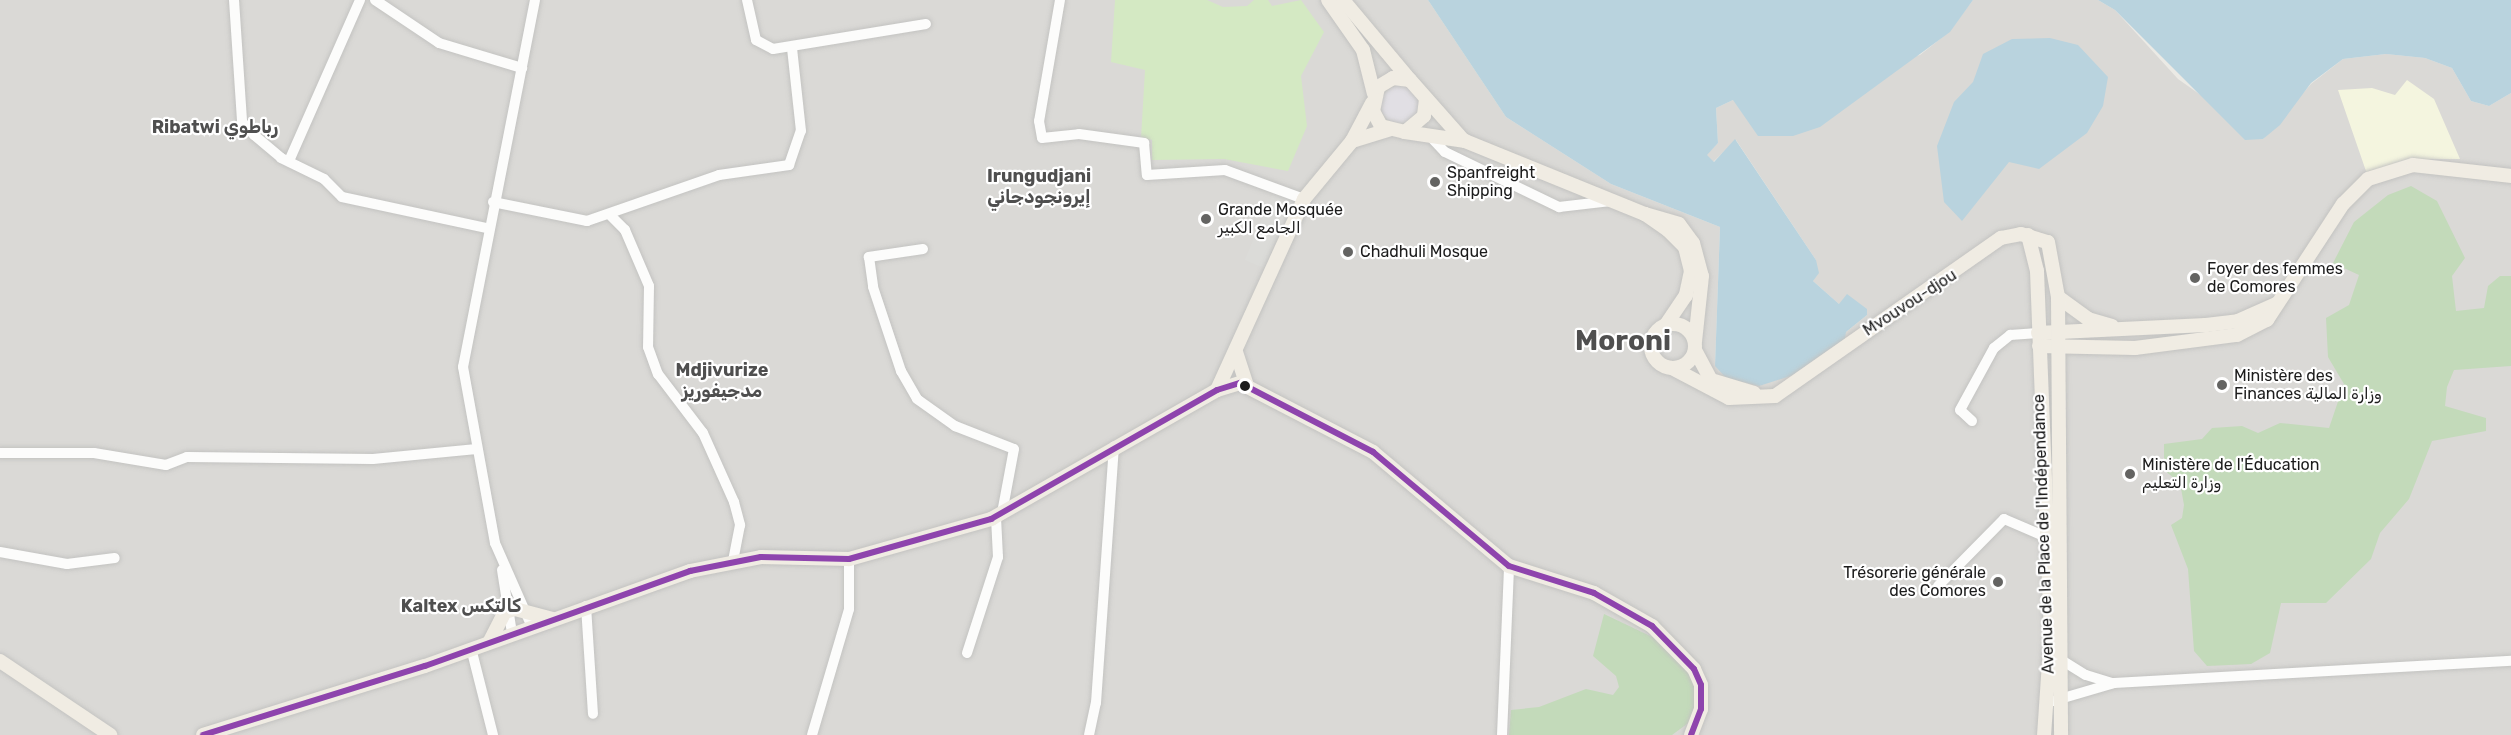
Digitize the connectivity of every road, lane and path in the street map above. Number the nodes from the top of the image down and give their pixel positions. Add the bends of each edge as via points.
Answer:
1 (234, 0) edge
2 (360, 0) edge
3 (375, 0) edge
4 (536, 0) edge
5 (747, 0) edge
6 (1060, 0) edge
7 (1329, 0) edge
8 (1343, 0) edge
9 (926, 24) dead end
10 (792, 48) junction
11 (522, 68) junction
12 (1410, 80) junction
13 (1373, 98) junction
14 (1426, 99) junction
15 (1389, 130) junction
16 (1405, 132) junction
17 (1428, 134) junction
18 (1352, 141) junction
19 (1465, 141) junction
20 (289, 161) junction
21 (2511, 176) edge
22 (1304, 199) junction
23 (1611, 201) junction
24 (493, 202) junction
25 (1645, 214) junction
26 (611, 216) junction
27 (486, 228) junction
28 (2028, 235) junction
29 (923, 249) dead end
30 (2058, 297) junction
31 (2278, 303) junction
32 (1665, 326) junction
33 (2132, 329) junction
34 (2039, 340) junction
35 (2058, 340) junction
36 (1695, 345) junction
37 (1236, 352) junction
38 (1672, 368) junction
39 (1793, 381) junction
40 (1247, 385) junction
41 (1217, 390) junction
42 (1972, 421) dead end
43 (1114, 447) junction
44 (477, 449) junction
45 (0, 453) edge
46 (999, 515) junction
47 (2052, 540) junction
48 (0, 552) edge
49 (115, 558) dead end
50 (849, 559) junction
51 (733, 561) junction
52 (1509, 566) junction
53 (502, 567) junction
54 (1938, 586) dead end
55 (586, 606) junction
56 (524, 608) junction
57 (505, 612) junction
58 (553, 619) junction
59 (532, 627) junction
60 (512, 633) junction
61 (490, 641) junction
62 (471, 648) junction
63 (967, 653) dead end
64 (2055, 656) junction
65 (0, 661) edge
66 (2511, 661) edge
67 (2114, 683) junction
68 (2056, 700) junction
69 (593, 714) dead end
70 (110, 735) edge
71 (203, 735) edge
72 (493, 735) edge
73 (812, 735) edge
74 (1089, 735) edge
75 (1502, 735) edge
76 (1691, 735) edge
77 (2044, 735) edge
78 (2061, 735) edge

1 - 20 street via 242,122
2 - 20 street
3 - 11 street via 439,43
4 - 11 street
5 - 10 street via 760,46
6 - 22 street via 1040,121 1042,138 1079,134 1144,144 1147,175 1226,170
7 - 13 main road via 1363,50
8 - 12 main road
9 - 10 street
10 - 26 street via 801,130 789,165 719,175
11 - 24 street
12 - 13 main road via 1393,78
12 - 14 main road
13 - 15 main road via 1376,119
13 - 18 main road
14 - 16 main road via 1424,116
14 - 19 main road
15 - 16 main road
15 - 18 main road
16 - 17 main road
17 - 19 main road
17 - 23 street via 1455,157 1559,207
18 - 22 main road
19 - 23 main road
20 - 27 street via 324,178 342,197
21 - 31 main road via 2413,165 2368,179 2343,204
22 - 37 main road via 1264,278
23 - 25 main road
24 - 26 street via 563,219
24 - 27 street
25 - 32 main road via 1677,237 1691,262 1691,285
25 - 36 main road via 1679,224 1693,243 1702,276
26 - 51 street via 625,230 649,286 648,347 658,374 703,433 731,493 740,525
27 - 44 street via 463,367
28 - 30 main road via 2043,238 2052,249
28 - 34 main road via 2036,256
28 - 39 main road, Mvouvou-djou via 2001,238
29 - 46 street via 868,257 873,287 894,354 917,399 955,426 1014,449
30 - 33 main road via 2100,324
30 - 35 main road
31 - 33 main road via 2238,321
31 - 35 main road via 2260,325 2224,338 2135,348
32 - 36 main road via 1683,327
32 - 38 main road via 1654,336 1652,350 1659,362
33 - 35 main road
34 - 35 main road
34 - 42 street via 2010,335 1994,348 1960,410
34 - 47 main road, Avenue de la Place de l'Indépendance
35 - 47 main road, Avenue de la Place de l'Indépendance
36 - 38 main road via 1684,365
36 - 39 main road, Mvouvou-djou via 1705,375 1733,389 1754,393
37 - 40 main road
37 - 41 main road
38 - 39 main road, Mvouvou-djou via 1701,387 1739,400 1775,396
40 - 41 main road
40 - 52 main road via 1373,452
41 - 43 main road
43 - 46 main road via 1072,477
43 - 74 street via 1097,693
44 - 45 street via 373,459 186,457 166,465 94,453
44 - 53 street
46 - 50 main road
46 - 63 street via 998,557
47 - 54 street via 2004,519
47 - 64 main road, Avenue de la Place de l'Indépendance
48 - 49 street via 67,564
50 - 51 main road
50 - 73 street via 849,609
51 - 55 main road
52 - 75 street
52 - 76 main road via 1603,597 1669,641 1701,685 1701,709
53 - 56 street
53 - 57 street
55 - 58 main road
55 - 69 street
56 - 57 main road
56 - 58 main road
56 - 59 street
57 - 60 street
57 - 61 main road
58 - 59 main road
59 - 60 main road
60 - 61 main road
61 - 62 main road
62 - 71 main road
62 - 72 street
64 - 67 street via 2086,675
64 - 68 main road, Avenue de la Place de l'Indépendance
65 - 70 main road
66 - 67 street
67 - 68 street
68 - 77 main road, Avenue de la Place de l'Indépendance
68 - 78 main road, Avenue de la Place de l'Indépendance

